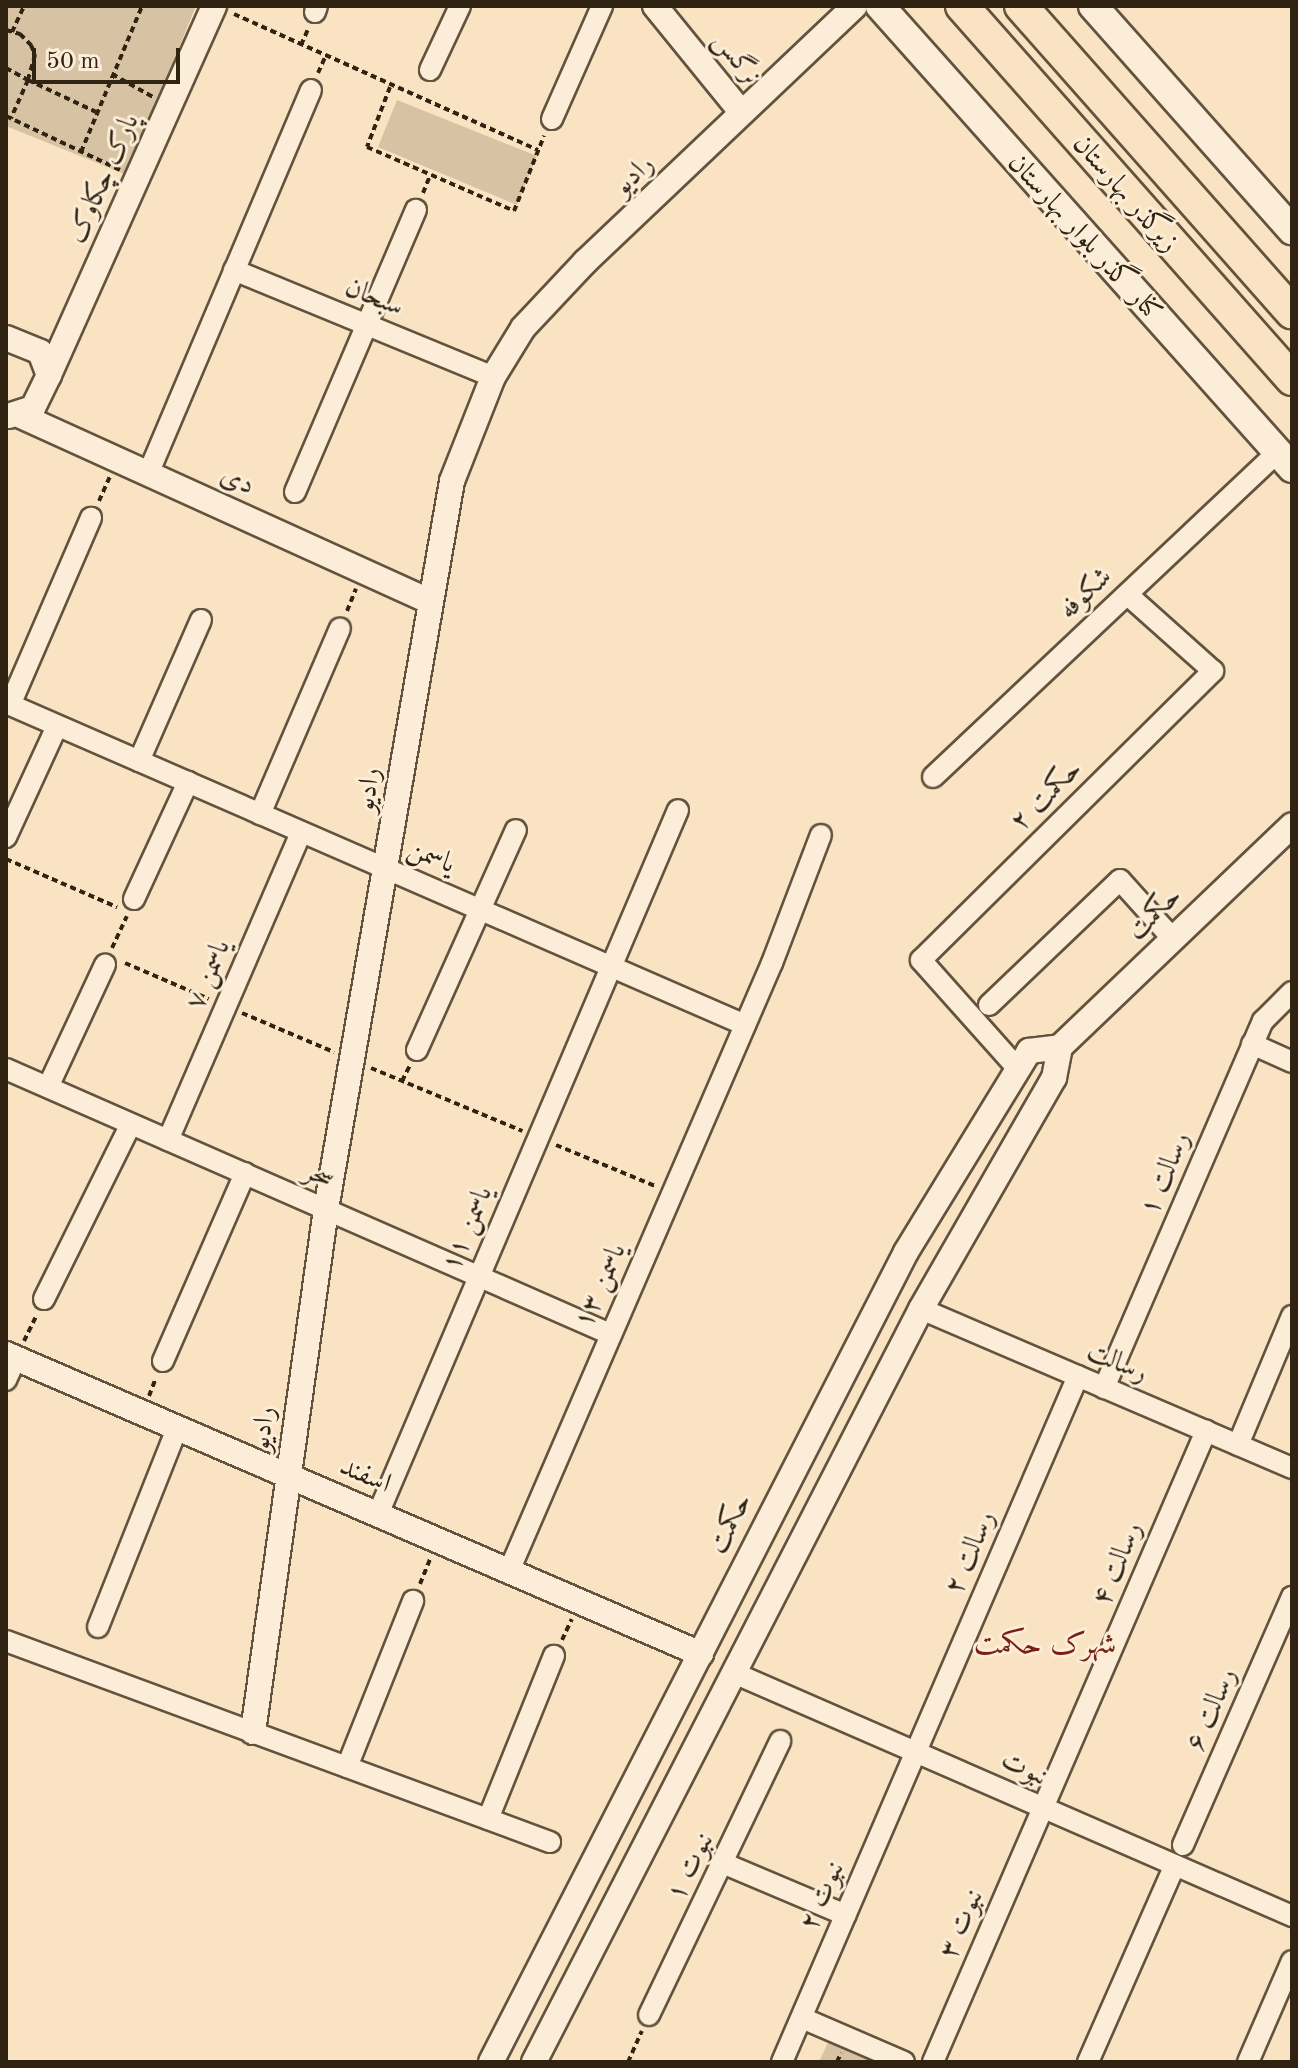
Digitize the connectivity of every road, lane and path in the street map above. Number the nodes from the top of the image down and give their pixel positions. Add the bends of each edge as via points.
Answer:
1 (24, 6) edge
2 (142, 6) edge
3 (460, 6) edge
4 (602, 6) edge
5 (655, 6) edge
6 (855, 6) edge
7 (880, 6) edge
8 (962, 6) edge
9 (1021, 6) edge
10 (1093, 6) edge
11 (222, 9) edge
12 (9, 31) edge
13 (6, 68) edge
14 (430, 70) dead end
15 (112, 74) junction
16 (28, 80) junction
17 (390, 87) junction
18 (311, 90) dead end
19 (169, 105) junction
20 (97, 112) junction
21 (741, 112) junction
22 (8, 117) edge
23 (552, 119) dead end
24 (81, 152) junction
25 (137, 178) junction
26 (416, 210) dead end
27 (1292, 230) edge
28 (234, 270) junction
29 (1292, 312) edge
30 (369, 327) junction
31 (6, 338) edge
32 (49, 375) junction
33 (493, 377) junction
34 (1292, 379) edge
35 (13, 416) edge
36 (117, 460) junction
37 (1285, 460) edge
38 (148, 474) junction
39 (295, 492) dead end
40 (91, 518) joint
41 (363, 571) junction
42 (1127, 594) junction
43 (429, 601) junction
44 (201, 620) dead end
45 (340, 628) joint
46 (8, 704) edge
47 (57, 726) junction
48 (139, 761) junction
49 (933, 777) dead end
50 (188, 782) junction
51 (678, 810) dead end
52 (260, 814) junction
53 (1292, 825) edge
54 (516, 830) dead end
55 (301, 832) junction
56 (821, 835) dead end
57 (6, 837) edge
58 (6, 859) edge
59 (388, 869) junction
60 (134, 899) dead end
61 (479, 909) junction
62 (1173, 939) junction
63 (107, 960) junction
64 (609, 965) junction
65 (1292, 992) edge
66 (989, 1005) dead end
67 (226, 1006) junction
68 (745, 1025) junction
69 (1252, 1044) junction
70 (1060, 1047) junction
71 (417, 1050) dead end
72 (353, 1060) junction
73 (1292, 1062) edge
74 (1018, 1069) junction
75 (7, 1072) edge
76 (48, 1087) junction
77 (131, 1124) junction
78 (537, 1137) junction
79 (168, 1140) junction
80 (245, 1173) junction
81 (672, 1193) junction
82 (326, 1209) junction
83 (478, 1276) junction
84 (44, 1299) joint
85 (921, 1309) junction
86 (1292, 1316) edge
87 (610, 1334) junction
88 (163, 1361) joint
89 (9, 1364) edge
90 (1078, 1376) junction
91 (1104, 1388) junction
92 (142, 1412) junction
93 (177, 1428) junction
94 (1206, 1431) junction
95 (1238, 1445) junction
96 (1292, 1468) edge
97 (288, 1475) junction
98 (378, 1514) junction
99 (438, 1540) junction
100 (509, 1571) junction
101 (1292, 1597) edge
102 (413, 1601) joint
103 (580, 1601) junction
104 (98, 1627) dead end
105 (6, 1641) edge
106 (701, 1654) junction
107 (554, 1656) joint
108 (734, 1673) junction
109 (253, 1732) junction
110 (780, 1741) dead end
111 (916, 1752) junction
112 (347, 1767) junction
113 (1043, 1808) junction
114 (488, 1819) junction
115 (550, 1842) dead end
116 (1183, 1845) dead end
117 (725, 1864) junction
118 (1175, 1865) junction
119 (570, 1908) junction
120 (846, 1915) junction
121 (1292, 1916) edge
122 (600, 1933) junction
123 (1292, 1961) edge
124 (649, 2015) joint
125 (802, 2018) junction
126 (631, 2061) edge
127 (491, 2062) edge
128 (534, 2062) edge
129 (782, 2062) edge
130 (904, 2062) edge
131 (933, 2062) edge
132 (1088, 2062) edge
133 (1248, 2062) edge

1 - 12 path
2 - 15 path
3 - 14 street
4 - 23 street
5 - 21 street, نرگس
6 - 21 street, رادیو
7 - 37 main road, کنار گذر بلوار بهارستان
8 - 34 main road, زیرگذر بهارستان
9 - 29 main road, زیرگذر بهارستان
10 - 27 main road
11 - 17 path
11 - 19 street, پارک چکاوک
12 - 16 path via 35,55
13 - 16 path
15 - 19 path
15 - 20 path
16 - 20 path
16 - 22 path
17 - 17 path via 367,147 514,211 538,150
18 - 28 street
19 - 25 street, پارک چکاوک
20 - 24 path
21 - 33 street, رادیو via 523,328
22 - 24 path
24 - 25 path
25 - 32 street, پارک چکاوک
26 - 30 street
28 - 30 street, سبحان
28 - 38 street
30 - 33 street, سبحان
30 - 39 street
31 - 32 street via 40,352
32 - 35 street, پارک چکاوک via 33,408
33 - 43 street, رادیو via 452,481
35 - 36 street, دی
36 - 38 street, دی
36 - 40 path
37 - 42 street, شکوفه
38 - 41 street, دی
40 - 46 street
41 - 43 street, دی
41 - 45 path
42 - 49 street, شکوفه
42 - 74 street, حکمت ۲ via 1213,671 921,960
43 - 59 street, رادیو
44 - 48 street
45 - 52 street
46 - 47 street, یاسمن
47 - 48 street, یاسمن
47 - 57 street
48 - 50 street, یاسمن
50 - 52 street, یاسمن
50 - 60 street
51 - 64 street, یاسمن ۱۱
52 - 55 street, یاسمن
53 - 62 street, حکمت
54 - 61 street
55 - 59 street, یاسمن
55 - 67 street, یاسمن ۷
56 - 68 street, یاسمن ۱۳
58 - 63 path via 128,912
59 - 61 street, یاسمن
59 - 72 street, رادیو
61 - 64 street, یاسمن
61 - 71 street
62 - 66 street via 1120,880
62 - 70 street, حکمت
63 - 67 path
63 - 76 street
64 - 68 street, یاسمن
64 - 78 street, یاسمن ۱۱
65 - 69 street, رسالت ۱ via 1263,1021
67 - 72 path
67 - 79 street, یاسمن ۷
68 - 81 street, یاسمن ۱۳
69 - 73 street
69 - 91 street, رسالت ۱
70 - 74 street, حکمت via 1029,1051
70 - 85 street via 1054,1078
72 - 78 path
72 - 82 street, رادیو
74 - 106 street, حکمت via 906,1252
75 - 76 street, سحر
76 - 77 street, سحر
77 - 79 street, سحر
77 - 84 street
78 - 81 path
78 - 83 street, یاسمن ۱۱
79 - 80 street, سحر
80 - 82 street, سحر
80 - 88 street
81 - 87 street, یاسمن ۱۳
82 - 83 street, سحر
82 - 97 street, رادیو
83 - 87 street, سحر
83 - 98 street, یاسمن ۱۱
84 - 89 path
85 - 90 street, رسالت
85 - 108 street
86 - 95 street
87 - 100 street, یاسمن ۱۳
88 - 92 path
89 - 92 street, اسفند
90 - 91 street, رسالت
90 - 111 street, رسالت ۲
91 - 94 street, رسالت
92 - 93 street, اسفند
93 - 97 street, اسفند
93 - 104 street
94 - 95 street, رسالت
94 - 113 street, رسالت ۴
95 - 96 street, رسالت
97 - 98 street, اسفند
97 - 109 street, رادیو
98 - 99 street, اسفند
99 - 100 street, اسفند
99 - 102 path
100 - 103 street, اسفند
101 - 116 street, رسالت ۶
102 - 112 street
103 - 106 street, اسفند
103 - 107 path
105 - 109 street
106 - 119 street, حکمت
107 - 114 street
108 - 111 street, نبوت
108 - 122 street
109 - 112 street
110 - 117 street, نبوت ۱
111 - 113 street, نبوت
111 - 120 street, نبوت ۲
112 - 114 street
113 - 118 street, نبوت
113 - 131 street, نبوت ۳
114 - 115 street
117 - 120 street
117 - 124 street, نبوت ۱
118 - 121 street, نبوت
118 - 132 street
119 - 122 street
119 - 127 street, حکمت
120 - 125 street, نبوت ۲
122 - 128 street
123 - 133 street
124 - 126 path
125 - 129 street, نبوت ۲
125 - 130 street

